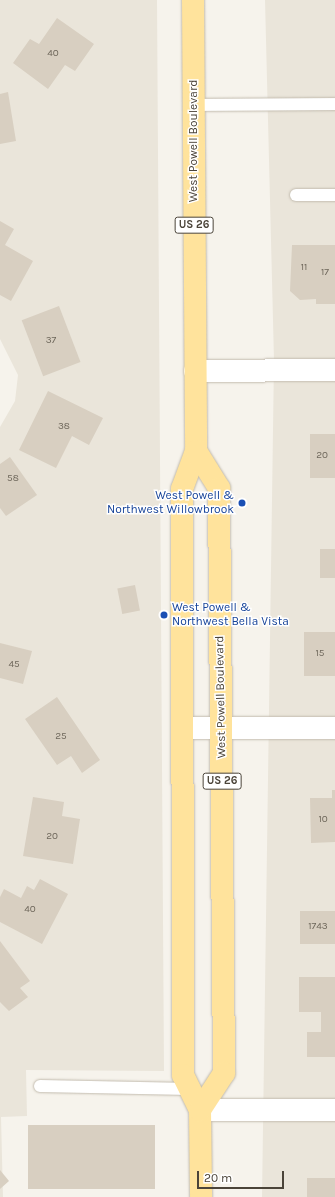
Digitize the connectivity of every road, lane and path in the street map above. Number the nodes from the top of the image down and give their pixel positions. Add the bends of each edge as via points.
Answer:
1 (193, 0) edge
2 (335, 104) edge
3 (194, 105) junction
4 (296, 195) dead end
5 (335, 195) edge
6 (335, 370) edge
7 (195, 371) junction
8 (196, 451) junction
9 (182, 728) junction
10 (221, 728) junction
11 (335, 728) edge
12 (40, 1086) dead end
13 (190, 1089) junction
14 (200, 1110) junction
15 (335, 1110) edge
16 (200, 1197) edge

1 - 3 main road, West Powell Boulevard / US 26
2 - 3 lane
3 - 7 main road, West Powell Boulevard / US 26
4 - 5 lane
6 - 7 street
7 - 8 main road, West Powell Boulevard / US 26
8 - 9 main road, West Powell Boulevard / US 26 via 182,489
8 - 10 main road, West Powell Boulevard / US 26 via 219,488
9 - 10 street
9 - 13 main road, West Powell Boulevard / US 26 via 183,1074
10 - 11 street
10 - 14 main road, West Powell Boulevard / US 26 via 224,1073
12 - 13 lane
13 - 14 main road, West Powell Boulevard / US 26
14 - 15 street
14 - 16 main road, West Powell Boulevard / US 26

